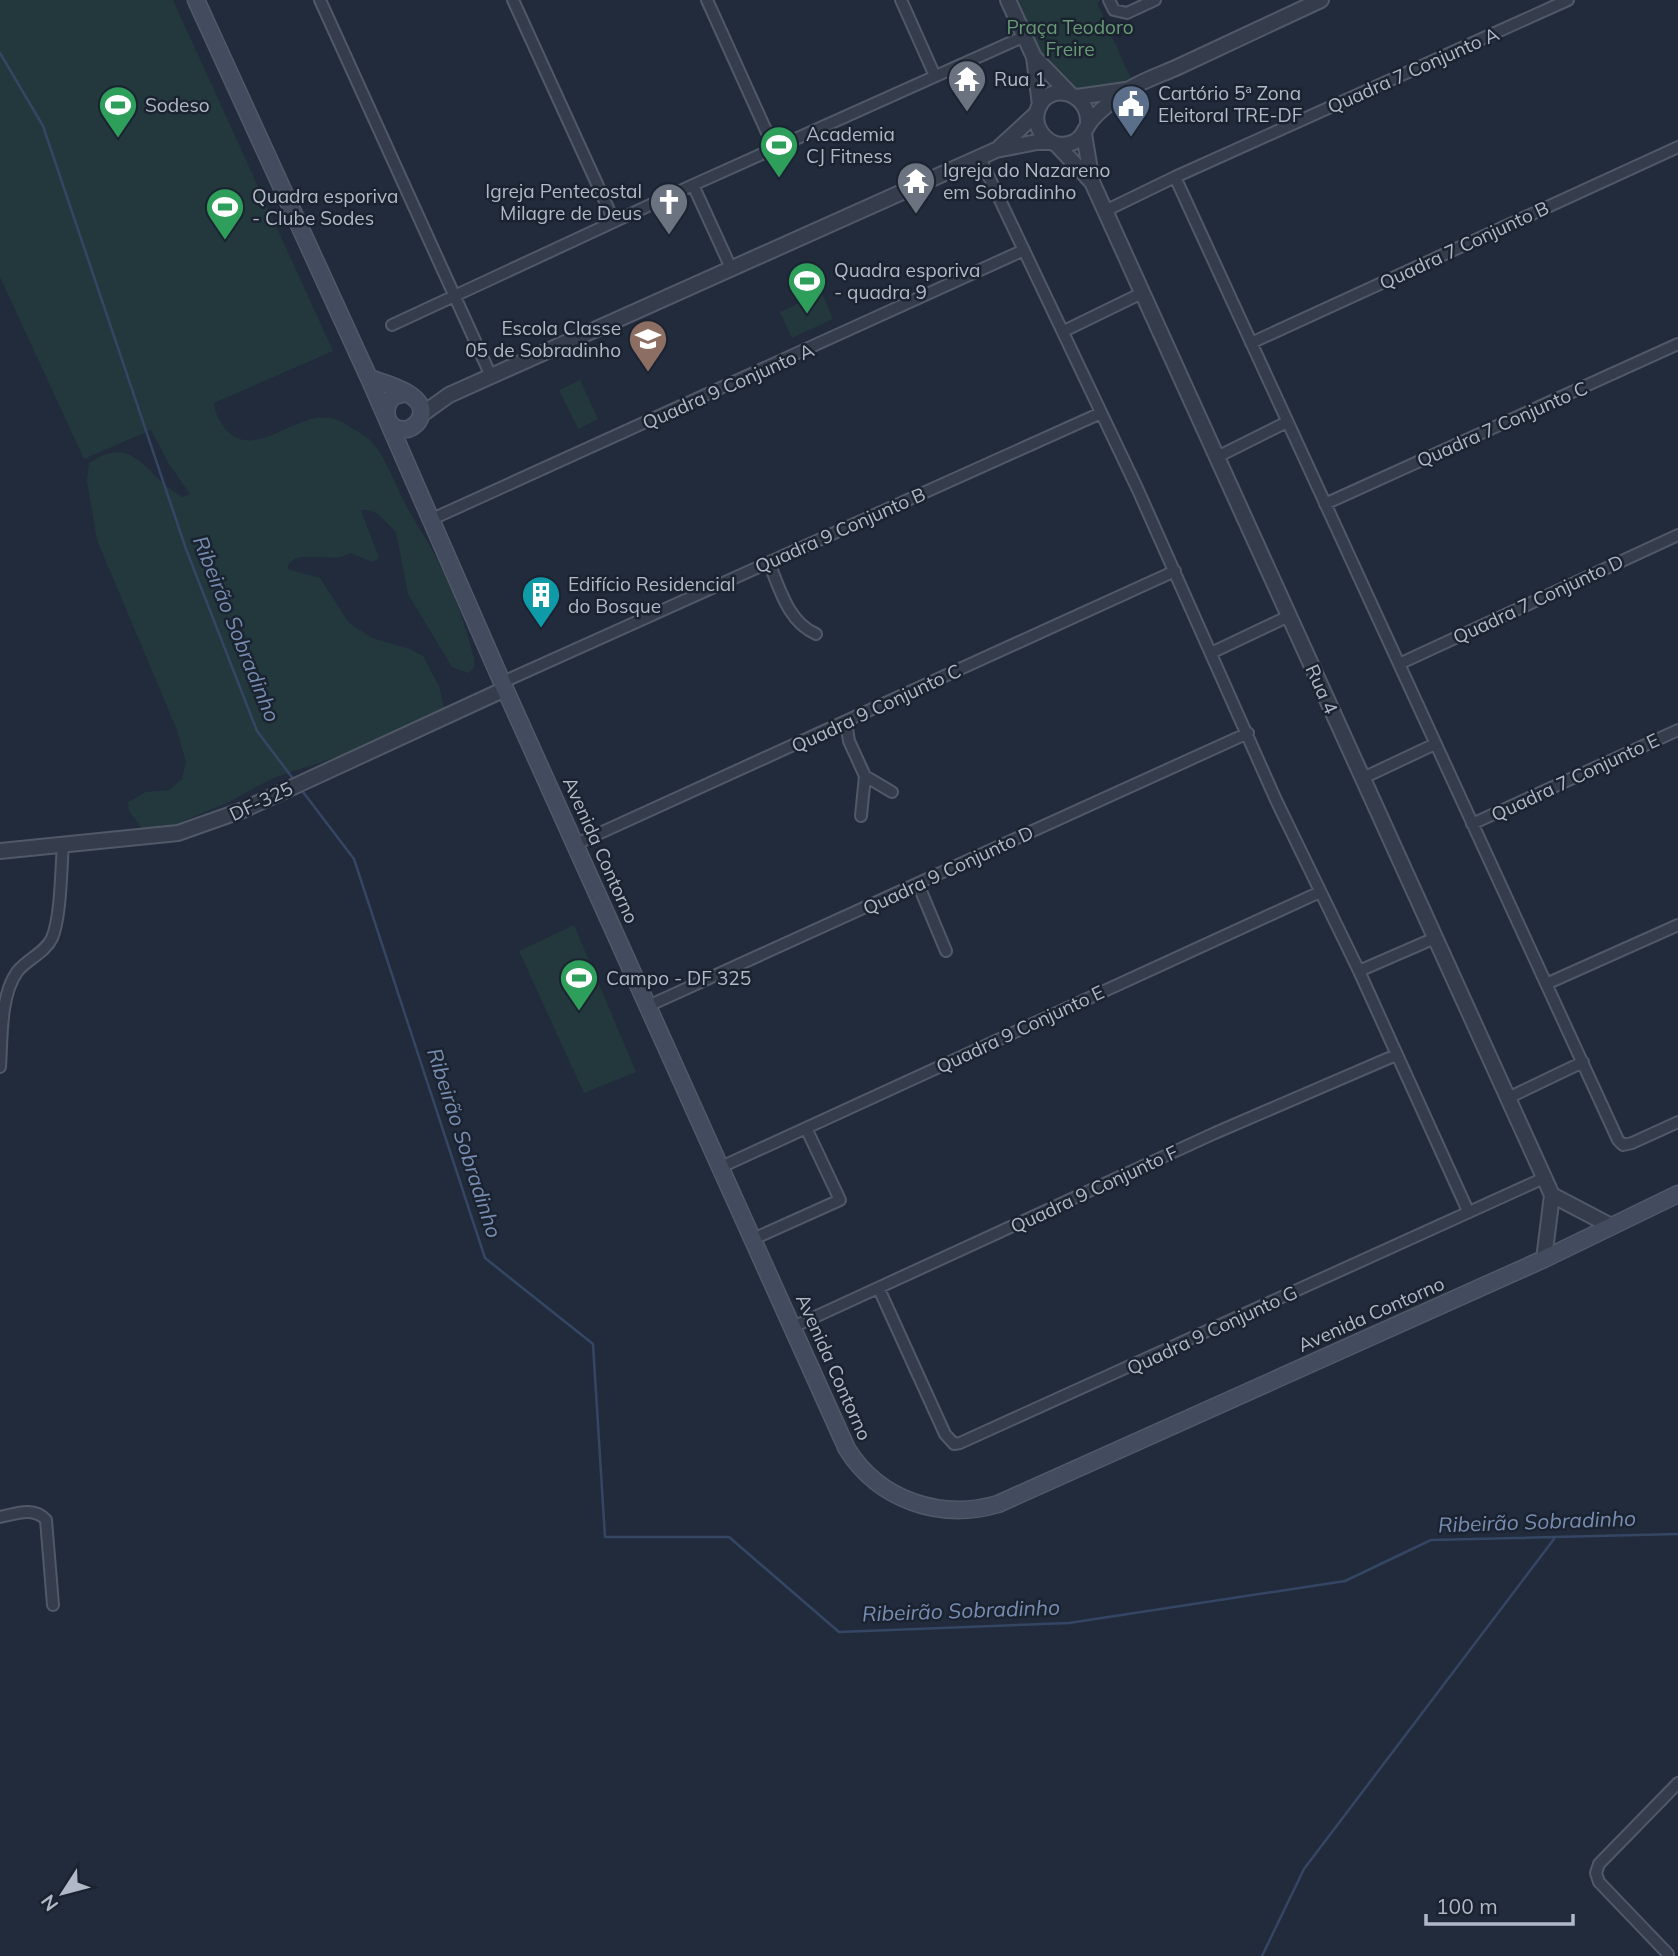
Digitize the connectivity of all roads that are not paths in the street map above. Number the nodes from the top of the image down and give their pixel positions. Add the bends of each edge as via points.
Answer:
1 (196, 0) edge
2 (320, 0) edge
3 (513, 0) edge
4 (707, 0) edge
5 (901, 0) edge
6 (1008, 0) edge
7 (1109, 0) edge
8 (1155, 0) edge
9 (1321, 0) edge
10 (1568, 0) edge
11 (1025, 37) junction
12 (1034, 57) junction
13 (935, 76) junction
14 (1127, 90) junction
15 (1073, 95) junction
16 (1038, 109) junction
17 (1086, 129) junction
18 (1053, 143) junction
19 (1678, 147) edge
20 (774, 148) junction
21 (996, 150) junction
22 (980, 158) junction
23 (1175, 177) junction
24 (1092, 183) junction
25 (693, 185) junction
26 (1105, 211) junction
27 (614, 221) junction
28 (1024, 250) junction
29 (732, 268) junction
30 (1142, 293) junction
31 (456, 295) junction
32 (393, 325) dead end
33 (1064, 331) junction
34 (1251, 343) junction
35 (1678, 344) edge
36 (491, 376) junction
37 (369, 378) junction
38 (409, 394) junction
39 (449, 395) junction
40 (1101, 413) junction
41 (386, 418) junction
42 (417, 421) junction
43 (1287, 422) junction
44 (1217, 457) junction
45 (405, 462) junction
46 (1325, 504) junction
47 (430, 520) junction
48 (1678, 536) edge
49 (769, 562) junction
50 (1175, 570) junction
51 (1289, 616) junction
52 (816, 634) dead end
53 (1211, 653) junction
54 (1399, 664) junction
55 (504, 686) junction
56 (846, 722) junction
57 (1678, 730) edge
58 (1248, 733) junction
59 (1435, 744) junction
60 (865, 776) junction
61 (1363, 778) junction
62 (892, 792) dead end
63 (861, 816) dead end
64 (1472, 824) junction
65 (576, 844) junction
66 (63, 845) junction
67 (0, 851) edge
68 (918, 884) junction
69 (1320, 892) junction
70 (1678, 925) edge
71 (1435, 938) junction
72 (946, 951) dead end
73 (1359, 971) junction
74 (1546, 984) junction
75 (648, 1006) junction
76 (1396, 1055) junction
77 (1583, 1062) junction
78 (0, 1067) edge
79 (1508, 1098) junction
80 (1678, 1122) edge
81 (806, 1128) junction
82 (721, 1167) junction
83 (1544, 1178) junction
84 (1678, 1194) edge
85 (1552, 1195) junction
86 (1468, 1211) junction
87 (1611, 1226) junction
88 (753, 1238) junction
89 (1544, 1259) junction
90 (879, 1289) junction
91 (793, 1327) junction
92 (0, 1517) edge
93 (53, 1605) dead end
94 (1678, 1783) edge
95 (1668, 1954) dead end

1 - 37 main road, Avenida Contorno
2 - 31 street
3 - 27 street
4 - 20 street
5 - 13 street
6 - 11 street
7 - 8 street via 1114,10 1127,13
9 - 14 street
10 - 23 street, Quadra 7 Conjunto A
11 - 12 street
11 - 13 street
12 - 15 street
12 - 16 street
13 - 20 street
14 - 15 street
14 - 17 street
15 - 16 street via 1052,94
15 - 17 street via 1087,109
16 - 18 street via 1039,130
16 - 21 street
17 - 18 street via 1071,143
17 - 24 street
18 - 21 street
18 - 24 street
19 - 34 street, Quadra 7 Conjunto B
20 - 25 street
21 - 22 street
22 - 28 street
22 - 29 street
23 - 26 street, Quadra 7 Conjunto A
23 - 34 street
24 - 26 street, Rua 4
25 - 27 street
25 - 29 street
26 - 30 street, Rua 4
27 - 31 street
28 - 33 street
28 - 47 street, Quadra 9 Conjunto A
29 - 36 street
30 - 33 street
30 - 44 street, Rua 4
31 - 32 street
31 - 36 street
33 - 40 street
34 - 43 street
35 - 46 street, Quadra 7 Conjunto C
36 - 39 street
37 - 38 main road
37 - 41 main road, Avenida Contorno
38 - 39 street
38 - 41 main road via 389,400
38 - 42 main road via 420,404
39 - 42 street
40 - 49 street, Quadra 9 Conjunto B
40 - 50 street
41 - 42 main road via 401,429
41 - 45 main road, Avenida Contorno
42 - 45 main road
43 - 44 street
43 - 46 street
44 - 51 street, Rua 4
45 - 47 main road, Avenida Contorno
46 - 54 street
47 - 55 main road, Avenida Contorno
48 - 54 street, Quadra 7 Conjunto D
49 - 52 street via 791,615
49 - 55 street, Quadra 9 Conjunto B
50 - 53 street
50 - 56 street, Quadra 9 Conjunto C
51 - 53 street
51 - 61 street, Rua 4
53 - 58 street
54 - 59 street
55 - 65 main road, Avenida Contorno
55 - 66 street, DF-325 via 218,821 178,834
56 - 60 street
56 - 65 street, Quadra 9 Conjunto C
57 - 64 street, Quadra 7 Conjunto E
58 - 68 street, Quadra 9 Conjunto D
58 - 69 street
59 - 61 street
59 - 64 street
60 - 62 street
60 - 63 street
61 - 71 street, Rua 4
64 - 74 street
65 - 75 main road, Avenida Contorno
66 - 67 street, DF-325
66 - 78 street via 52,938 9,985
68 - 72 street
68 - 75 street, Quadra 9 Conjunto D
69 - 73 street
69 - 81 street, Quadra 9 Conjunto E
70 - 74 street
71 - 73 street
71 - 79 street, Rua 4
73 - 76 street
74 - 77 street
75 - 82 main road, Avenida Contorno
76 - 86 street
76 - 90 street, Quadra 9 Conjunto F via 1215,1133
77 - 79 street
77 - 80 street via 1618,1140 1626,1145
79 - 83 street, Rua 4
81 - 82 street, Quadra 9 Conjunto E
81 - 88 street via 840,1200
82 - 88 main road, Avenida Contorno
83 - 85 street, Rua 4
83 - 86 street, Quadra 9 Conjunto G
84 - 87 main road, Avenida Contorno
85 - 87 street
85 - 89 street
86 - 90 street, Quadra 9 Conjunto G via 954,1444 945,1434
87 - 89 main road, Avenida Contorno
88 - 91 main road, Avenida Contorno
89 - 91 main road, Avenida Contorno via 1020,1496 970,1511 939,1510 905,1500 869,1478 847,1449
90 - 91 street, Quadra 9 Conjunto F
92 - 93 street via 37,1512 46,1520
94 - 95 street via 1598,1864 1596,1873 1599,1882

